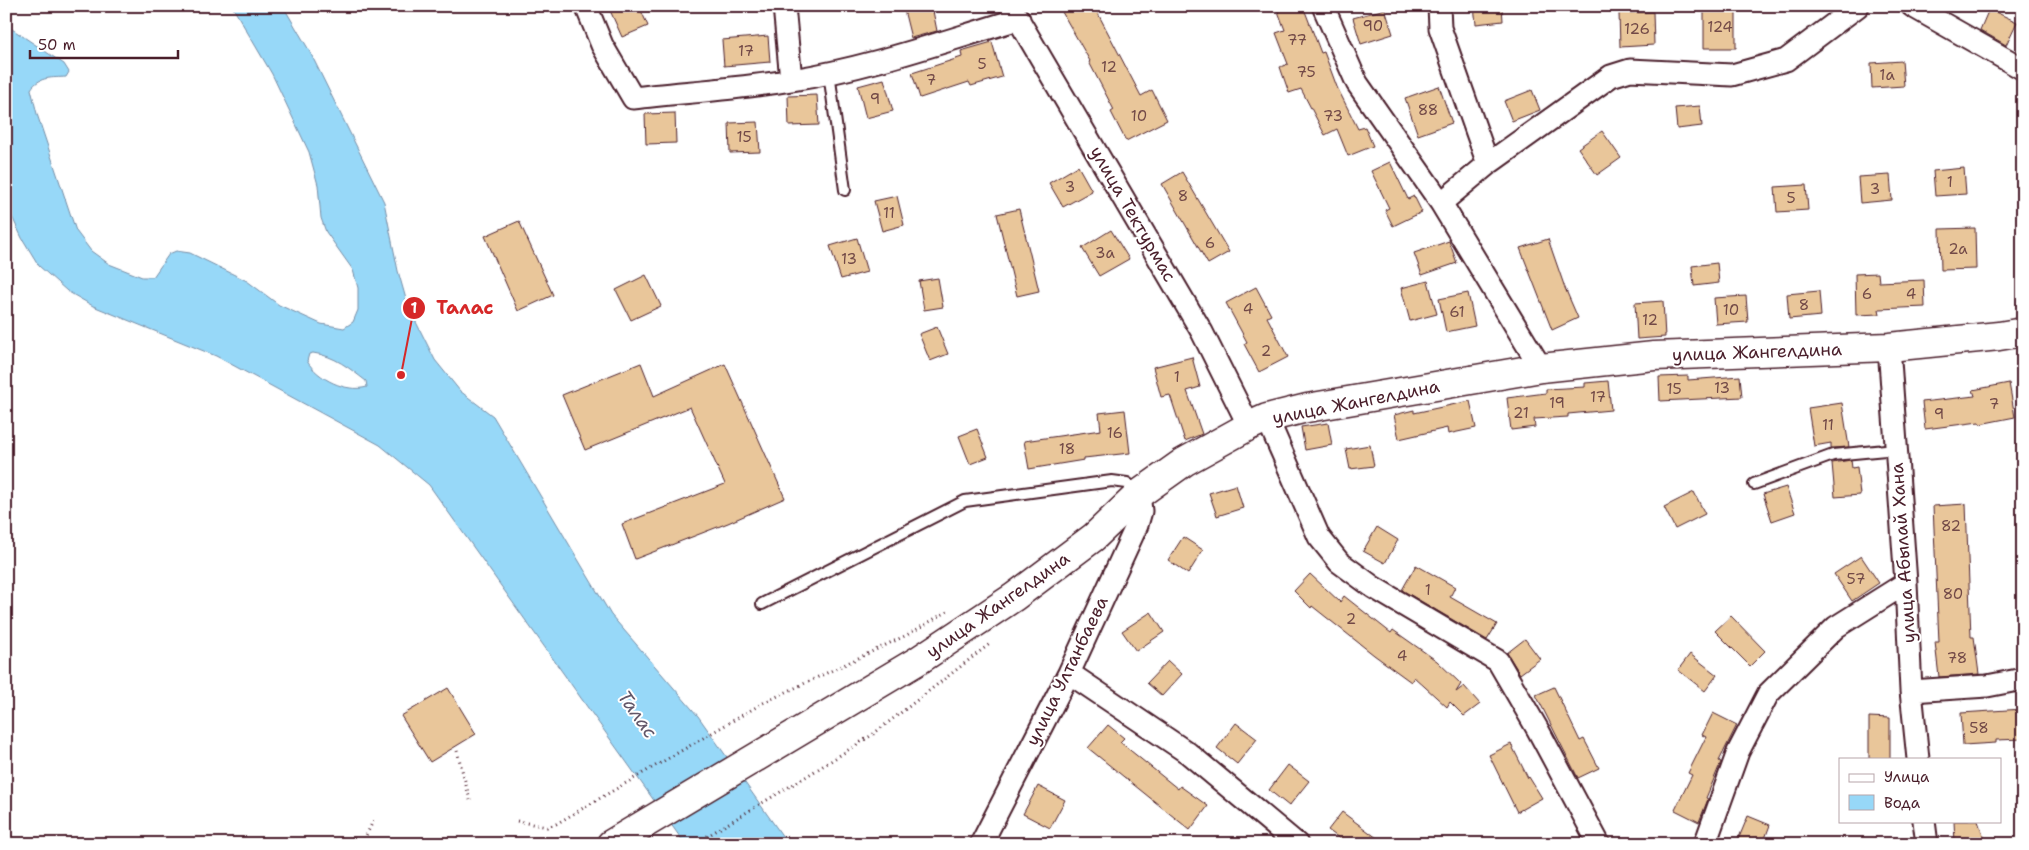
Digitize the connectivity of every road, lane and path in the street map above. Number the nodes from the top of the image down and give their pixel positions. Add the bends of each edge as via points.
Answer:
1 (586, 6) edge
2 (784, 6) edge
3 (1323, 6) edge
4 (1438, 6) edge
5 (1858, 6) edge
6 (1912, 6) edge
7 (1015, 12) edge
8 (2023, 69) edge
9 (829, 73) junction
10 (791, 80) junction
11 (1488, 164) junction
12 (845, 190) dead end
13 (1441, 203) junction
14 (2023, 332) edge
15 (1889, 347) junction
16 (1542, 368) junction
17 (1258, 422) junction
18 (1896, 449) junction
19 (1754, 484) dead end
20 (1139, 494) junction
21 (1906, 582) junction
22 (762, 604) dead end
23 (949, 610) dead end
24 (1069, 673) junction
25 (2023, 679) edge
26 (1912, 691) junction
27 (457, 751) dead end
28 (1918, 758) edge
29 (807, 776) dead end
30 (470, 800) dead end
31 (375, 817) dead end
32 (517, 821) dead end
33 (1924, 822) edge
34 (362, 844) edge
35 (611, 844) edge
36 (694, 844) edge
37 (981, 844) edge
38 (1297, 844) edge
39 (1599, 844) edge
40 (1705, 844) edge
41 (1928, 844) edge

1 - 10 street via 602,45 633,98
2 - 10 street
3 - 13 street via 1356,83
4 - 11 street via 1440,28
5 - 11 street via 1786,60 1732,75 1630,70 1611,76
6 - 8 street
7 - 9 street via 884,60
7 - 17 street, улица Тектурмас
9 - 10 street
9 - 12 lane
11 - 13 street
13 - 16 street
14 - 15 street, улица Жангелдина
15 - 16 street, улица Жангелдина via 1654,356
15 - 18 street, улица Абылай Хана
16 - 17 street, улица Жангелдина via 1307,408
17 - 20 street, улица Жангелдина via 1184,462
17 - 39 street, улица Тектурмас via 1320,537 1339,562 1373,587 1498,661
18 - 19 lane via 1833,455
18 - 21 street, улица Абылай Хана
20 - 22 lane via 1127,483 1112,481 965,502
20 - 24 street, улица Ултанбаева via 1141,511 1138,525
20 - 35 street, улица Жангелдина via 1094,537 1014,597 919,660
21 - 26 street, улица Абылай Хана
21 - 40 street via 1836,627 1768,694 1738,752
23 - 32 path via 907,635 763,702 556,824 547,827
24 - 37 street, улица Ултанбаева
24 - 38 street via 1188,753
25 - 26 street via 1987,686
26 - 28 street, улица Абылай Хана
27 - 30 path
29 - 36 path
31 - 34 path
33 - 41 street

